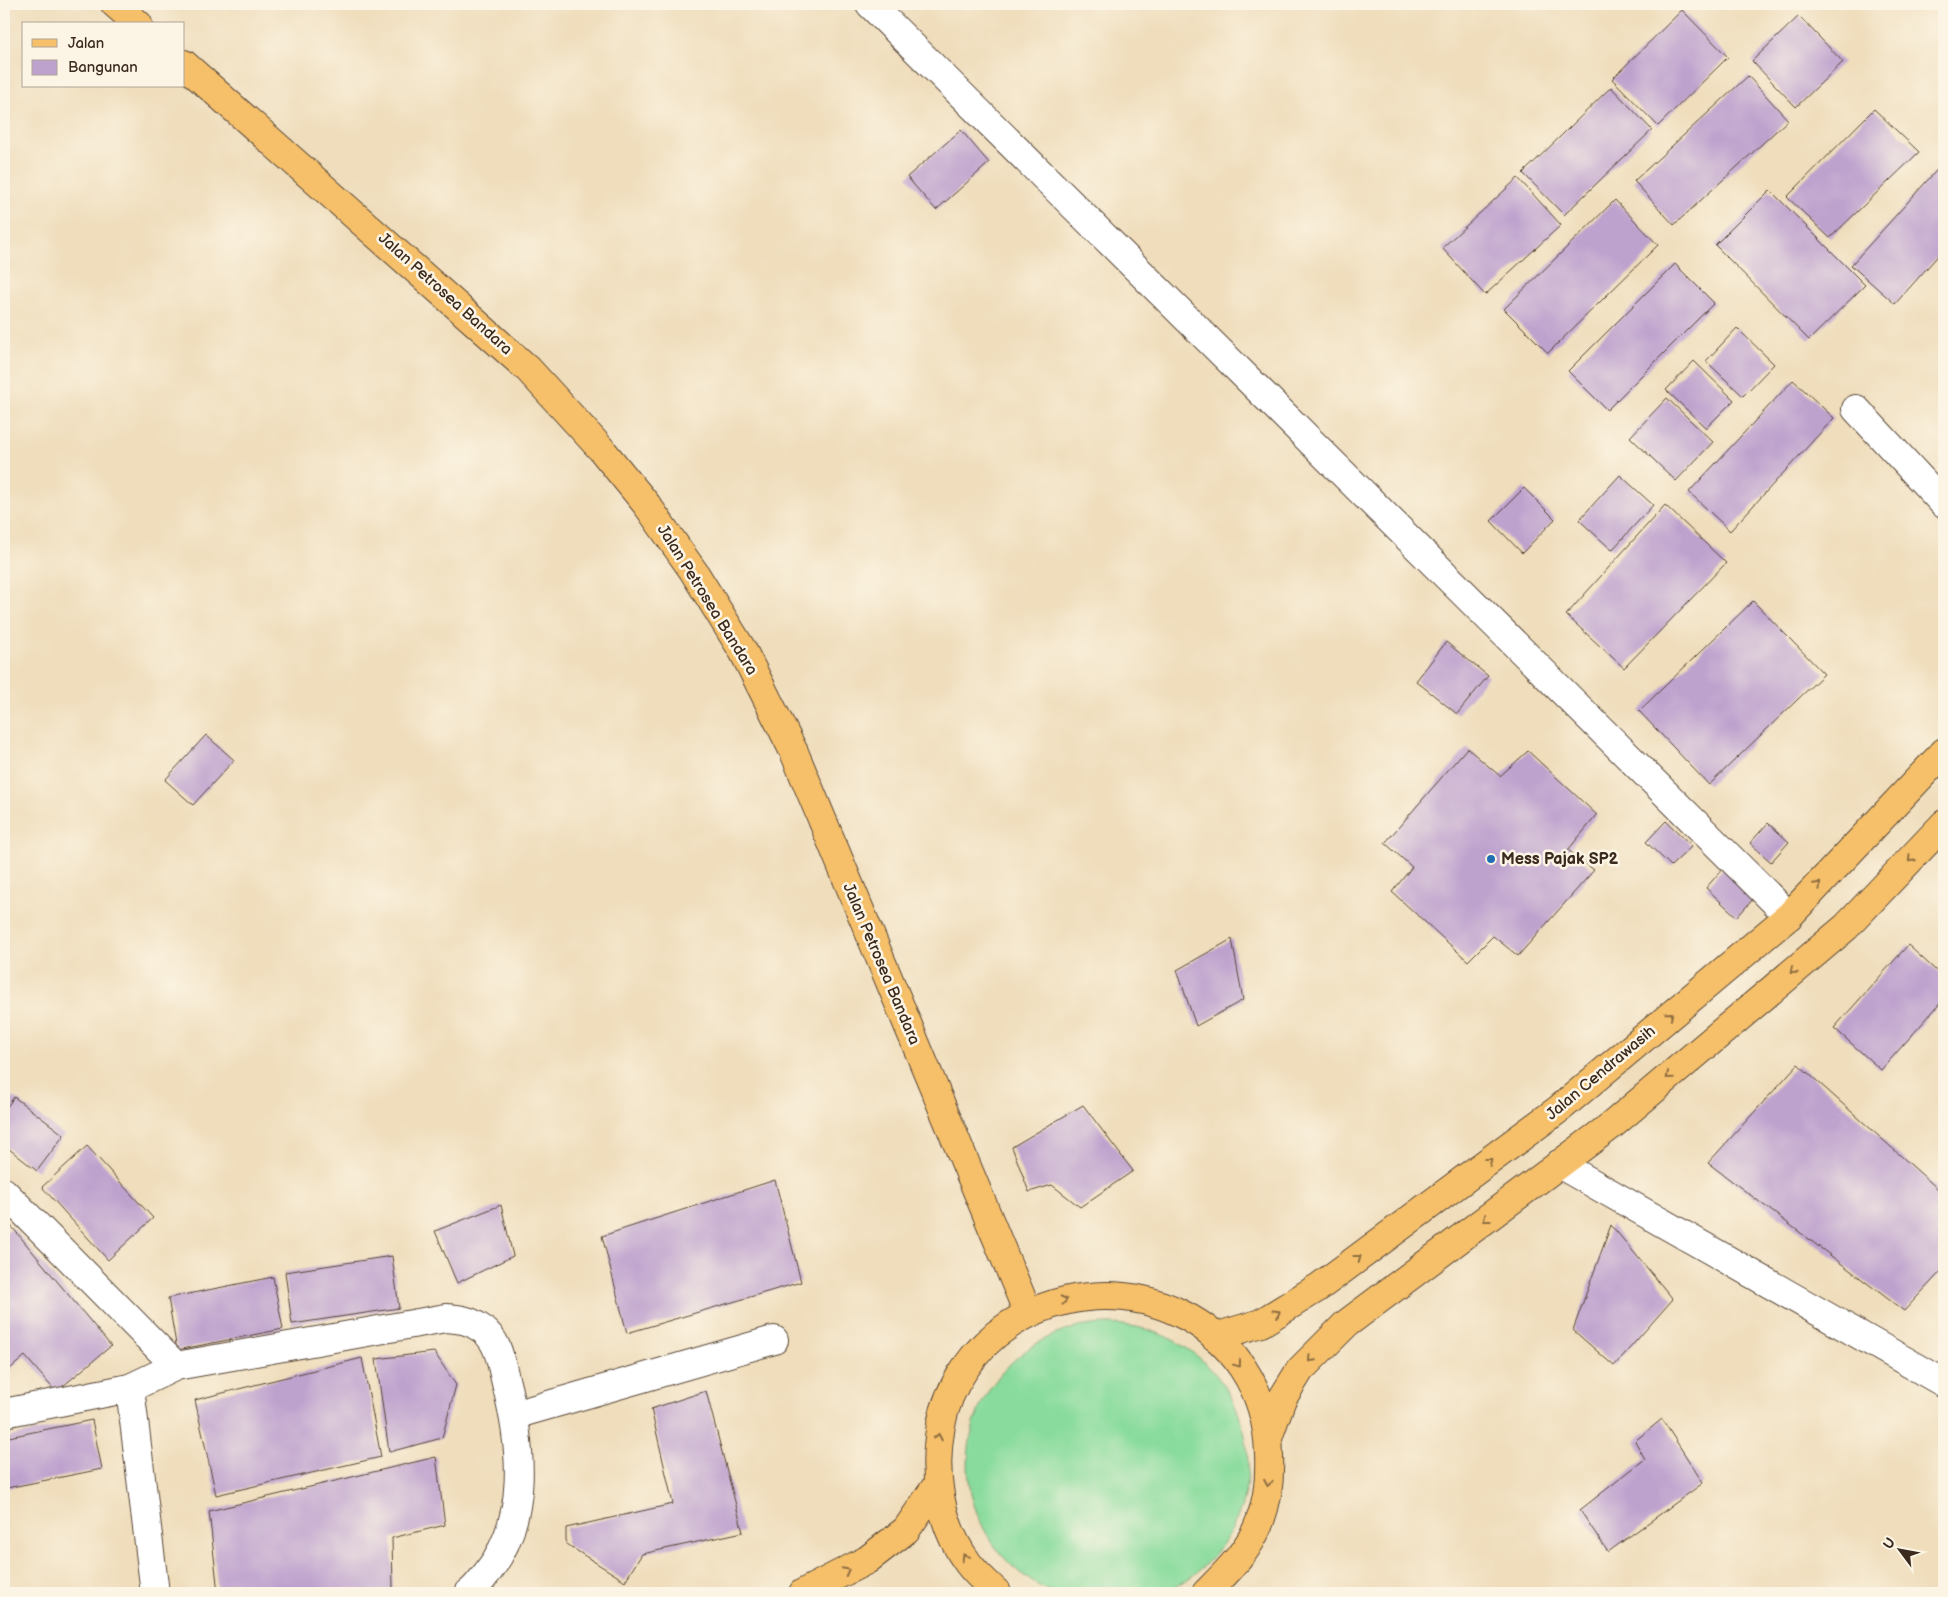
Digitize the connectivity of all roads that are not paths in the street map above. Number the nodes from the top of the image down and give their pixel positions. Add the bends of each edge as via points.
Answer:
1 (116, 4) edge
2 (870, 4) edge
3 (136, 22) edge
4 (185, 65) edge
5 (1856, 409) dead end
6 (1944, 504) edge
7 (1944, 752) edge
8 (1944, 824) edge
9 (1789, 916) junction
10 (1559, 1164) junction
11 (4, 1192) edge
12 (1028, 1313) junction
13 (1215, 1337) junction
14 (774, 1340) dead end
15 (176, 1366) junction
16 (1944, 1383) edge
17 (130, 1388) junction
18 (4, 1413) edge
19 (514, 1415) junction
20 (1269, 1435) junction
21 (937, 1485) junction
22 (1240, 1560) junction
23 (155, 1593) edge
24 (469, 1593) edge
25 (803, 1593) edge
26 (997, 1593) edge
27 (1206, 1593) edge
28 (1224, 1593) edge

1 - 3 main road
2 - 9 street
4 - 12 main road, Jalan Petrosea Bandara via 528,369 647,505 694,572 742,650 794,752
5 - 6 street
9 -> 7 main road, Jalan Cendrawasih
8 -> 10 main road via 1846,927 1612,1125
13 -> 9 main road, Jalan Cendrawasih via 1261,1323 1319,1287 1559,1109
10 - 16 street
10 -> 20 main road via 1346,1324 1300,1370 1282,1399
11 - 15 street
12 -> 13 main road via 1059,1300 1092,1295 1126,1296 1158,1303 1188,1317
21 -> 12 main road via 936,1451 942,1416 955,1385 974,1356 999,1331
13 -> 20 main road via 1240,1365 1259,1398
14 - 19 street
15 - 17 street
15 - 19 street via 446,1318 466,1320 483,1329 497,1346
17 - 18 street
17 - 23 street
19 - 24 street via 520,1478 517,1503 508,1535 495,1563
20 -> 22 main road via 1270,1478 1260,1521
25 -> 21 main road via 867,1560 906,1530
26 -> 21 main road via 968,1563 948,1526
22 - 27 main road
22 - 28 street

